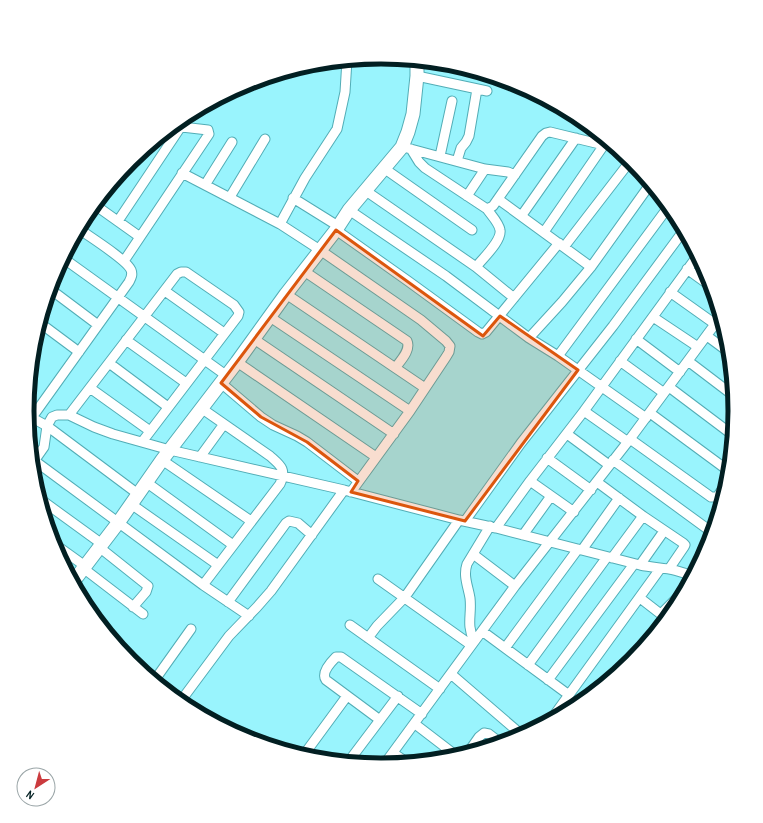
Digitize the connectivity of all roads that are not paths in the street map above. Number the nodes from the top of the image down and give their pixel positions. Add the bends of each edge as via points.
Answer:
1 (347, 66) edge
2 (417, 66) edge
3 (417, 76) junction
4 (477, 89) junction
5 (487, 91) dead end
6 (452, 101) dead end
7 (182, 127) edge
8 (172, 134) edge
9 (265, 138) dead end
10 (576, 138) junction
11 (232, 142) dead end
12 (603, 144) edge
13 (607, 147) edge
14 (406, 148) junction
15 (440, 156) junction
16 (457, 161) junction
17 (627, 166) edge
18 (385, 168) junction
19 (485, 168) junction
20 (182, 173) junction
21 (515, 175) junction
22 (205, 185) junction
23 (648, 188) edge
24 (366, 191) junction
25 (467, 196) junction
26 (230, 197) junction
27 (293, 198) junction
28 (498, 199) junction
29 (101, 207) edge
30 (487, 209) junction
31 (349, 210) junction
32 (665, 211) edge
33 (522, 215) junction
34 (118, 221) junction
35 (280, 224) junction
36 (337, 228) junction
37 (472, 230) dead end
38 (544, 232) junction
39 (84, 233) edge
40 (680, 235) edge
41 (140, 237) junction
42 (562, 245) junction
43 (320, 250) junction
44 (694, 260) edge
45 (124, 261) junction
46 (68, 262) edge
47 (476, 267) junction
48 (591, 267) junction
49 (687, 269) junction
50 (304, 271) junction
51 (704, 281) edge
52 (165, 291) junction
53 (670, 292) junction
54 (55, 293) edge
55 (286, 294) junction
56 (118, 298) junction
57 (514, 298) junction
58 (145, 316) junction
59 (500, 316) junction
60 (653, 316) junction
61 (270, 317) junction
62 (717, 322) edge
63 (715, 324) junction
64 (98, 325) junction
65 (45, 327) edge
66 (224, 333) junction
67 (707, 336) junction
68 (529, 338) junction
69 (254, 339) junction
70 (636, 339) junction
71 (126, 340) junction
72 (698, 347) junction
73 (723, 348) edge
74 (79, 352) junction
75 (558, 356) junction
76 (204, 359) junction
77 (620, 361) junction
78 (688, 361) junction
79 (237, 362) junction
80 (109, 363) junction
81 (396, 367) junction
82 (578, 370) junction
83 (680, 372) junction
84 (224, 380) junction
85 (186, 383) junction
86 (602, 387) junction
87 (90, 388) junction
88 (425, 388) junction
89 (666, 390) junction
90 (728, 392) edge
91 (168, 407) junction
92 (202, 408) junction
93 (410, 411) junction
94 (584, 411) junction
95 (34, 412) edge
96 (69, 415) junction
97 (648, 416) junction
98 (34, 421) edge
99 (224, 424) junction
100 (47, 426) junction
101 (150, 431) junction
102 (728, 432) edge
103 (394, 434) junction
104 (567, 434) junction
105 (629, 440) junction
106 (142, 442) junction
107 (166, 455) junction
108 (37, 457) edge
109 (200, 457) junction
110 (376, 457) junction
111 (548, 458) junction
112 (611, 463) junction
113 (39, 465) edge
114 (724, 468) edge
115 (284, 476) junction
116 (530, 481) junction
117 (146, 482) junction
118 (358, 482) junction
119 (594, 486) junction
120 (348, 491) junction
121 (718, 495) edge
122 (551, 496) junction
123 (619, 498) junction
124 (134, 499) junction
125 (47, 505) edge
126 (574, 512) junction
127 (642, 516) junction
128 (462, 520) junction
129 (252, 521) junction
130 (118, 523) junction
131 (493, 527) junction
132 (708, 530) edge
133 (664, 531) junction
134 (312, 535) junction
135 (523, 535) junction
136 (550, 542) junction
137 (233, 545) junction
138 (101, 546) junction
139 (580, 549) junction
140 (63, 551) edge
141 (473, 554) junction
142 (609, 557) junction
143 (637, 564) junction
144 (218, 565) junction
145 (84, 567) junction
146 (665, 569) junction
147 (688, 575) edge
148 (77, 577) edge
149 (378, 579) dead end
150 (203, 585) junction
151 (515, 586) junction
152 (405, 597) junction
153 (640, 598) junction
154 (228, 602) junction
155 (133, 607) junction
156 (143, 614) dead end
157 (249, 616) junction
158 (662, 616) edge
159 (350, 625) dead end
160 (191, 629) dead end
161 (482, 631) junction
162 (368, 638) junction
163 (472, 643) junction
164 (505, 648) junction
165 (528, 665) junction
166 (451, 674) junction
167 (157, 677) edge
168 (548, 680) junction
169 (440, 689) junction
170 (569, 695) junction
171 (347, 696) junction
172 (398, 696) junction
173 (184, 697) edge
174 (559, 710) edge
175 (422, 714) junction
176 (380, 720) junction
177 (415, 724) junction
178 (518, 731) edge
179 (496, 740) edge
180 (473, 746) edge
181 (307, 750) edge
182 (451, 752) edge
183 (393, 753) junction
184 (352, 757) edge
185 (401, 758) edge
186 (389, 759) edge

1 - 27 street via 345,92 337,129
2 - 3 street
3 - 4 street
3 - 14 street
4 - 5 street
4 - 16 street via 469,136 461,148
6 - 15 street
7 - 20 street via 209,132
8 - 34 street
9 - 26 street
10 - 12 street
10 - 21 street via 546,133
10 - 33 street
11 - 22 street
13 - 38 street
14 - 15 street
14 - 18 street
14 - 25 street via 425,168
15 - 16 street
16 - 19 street
17 - 42 street
18 - 24 street
18 - 37 street
19 - 21 street
19 - 25 street
20 - 22 street
20 - 41 street
21 - 28 street
22 - 26 street
23 - 48 street
24 - 31 street
24 - 47 street
25 - 30 street
26 - 35 street
27 - 35 street
27 - 36 street
28 - 30 street
28 - 33 street
29 - 34 street
30 - 47 street via 498,224 500,236
31 - 36 street
31 - 59 street
32 - 75 street
33 - 38 street
34 - 41 street
35 - 43 street
36 - 43 street
36 - 59 street via 478,332 486,332
38 - 42 street
39 - 45 street
40 - 82 street
41 - 45 street
42 - 48 street
42 - 57 street
43 - 50 street
43 - 88 street via 421,320 450,346 449,352
44 - 49 street
45 - 56 street via 131,269 132,276
46 - 56 street
47 - 57 street
48 - 68 street
49 - 51 street
49 - 53 street
50 - 55 street
50 - 81 street via 407,341 408,348
52 - 58 street
52 - 66 street
52 - 66 street via 177,274 186,272 234,304 239,312 238,316
53 - 60 street
53 - 63 street
54 - 64 street
55 - 61 street
55 - 81 street
56 - 58 street
56 - 64 street
57 - 59 street
58 - 71 street
58 - 76 street
59 - 68 street
60 - 70 street
60 - 72 street
61 - 69 street
61 - 93 street
62 - 63 street
63 - 67 street
64 - 74 street
65 - 74 street
66 - 76 street
67 - 72 street
67 - 73 street
68 - 75 street
69 - 79 street
69 - 103 street
70 - 77 street
70 - 83 street
71 - 80 street
71 - 85 street
72 - 78 street
74 - 95 street
75 - 82 street
76 - 84 street
76 - 85 street
77 - 86 street
77 - 89 street
78 - 83 street
78 - 90 street
79 - 84 street
79 - 110 street
80 - 87 street
80 - 91 street
81 - 88 street
82 - 86 street
82 - 128 street
83 - 89 street
84 - 92 street
84 - 118 street via 261,417 307,442
85 - 91 street
86 - 94 street
86 - 97 street
87 - 96 street
87 - 101 street
88 - 93 street
89 - 97 street
89 - 102 street
91 - 101 street
92 - 99 street
92 - 107 street
93 - 103 street
94 - 104 street
94 - 105 street
96 - 100 street via 52,417
96 - 106 street via 94,428
97 - 105 street
97 - 114 street
98 - 100 street
99 - 109 street
99 - 115 street via 280,465
100 - 108 street via 44,447
100 - 124 street
101 - 106 street
103 - 110 street
104 - 111 street
104 - 112 street
105 - 112 street
105 - 121 street via 711,497
106 - 107 street
107 - 109 street
107 - 117 street
107 - 129 street
109 - 115 street
110 - 118 street
111 - 116 street
111 - 119 street
112 - 119 street
112 - 132 street
113 - 130 street
115 - 120 street
115 - 129 street
116 - 122 street
116 - 131 street
117 - 124 street
117 - 137 street
118 - 120 street
119 - 123 street
119 - 126 street
120 - 128 street
120 - 134 street
122 - 126 street
122 - 135 street
123 - 127 street
123 - 139 street
124 - 130 street
124 - 144 street
125 - 138 street
126 - 136 street
127 - 133 street
127 - 142 street
128 - 131 street
128 - 152 street
129 - 137 street
130 - 138 street
130 - 150 street
131 - 135 street
131 - 141 street
133 - 143 street
133 - 146 street via 684,545
134 - 154 street via 298,523 286,523
134 - 157 street via 271,591
135 - 136 street
136 - 139 street
136 - 151 street
137 - 144 street
138 - 145 street
138 - 155 street via 148,586
139 - 142 street
139 - 164 street
140 - 145 street
141 - 151 street
141 - 163 street via 465,571 470,598
142 - 143 street
142 - 165 street
143 - 146 street
143 - 168 street
144 - 150 street
145 - 148 street
145 - 155 street
146 - 147 street
146 - 153 street
149 - 152 street
150 - 154 street
151 - 161 street
152 - 162 street
152 - 163 street
153 - 158 street
153 - 170 street
154 - 157 street
155 - 156 street
157 - 173 street via 229,636
159 - 162 street
160 - 167 street
161 - 163 street
161 - 164 street
162 - 169 street
163 - 166 street
164 - 165 street
165 - 168 street
166 - 169 street
166 - 178 street
168 - 170 street
169 - 175 street
170 - 174 street
171 - 172 street via 324,677 324,673 338,656
171 - 176 street
171 - 181 street
172 - 175 street
172 - 176 street
175 - 177 street
176 - 184 street
177 - 182 street
177 - 183 street
179 - 180 street via 484,733
183 - 185 street
183 - 186 street

